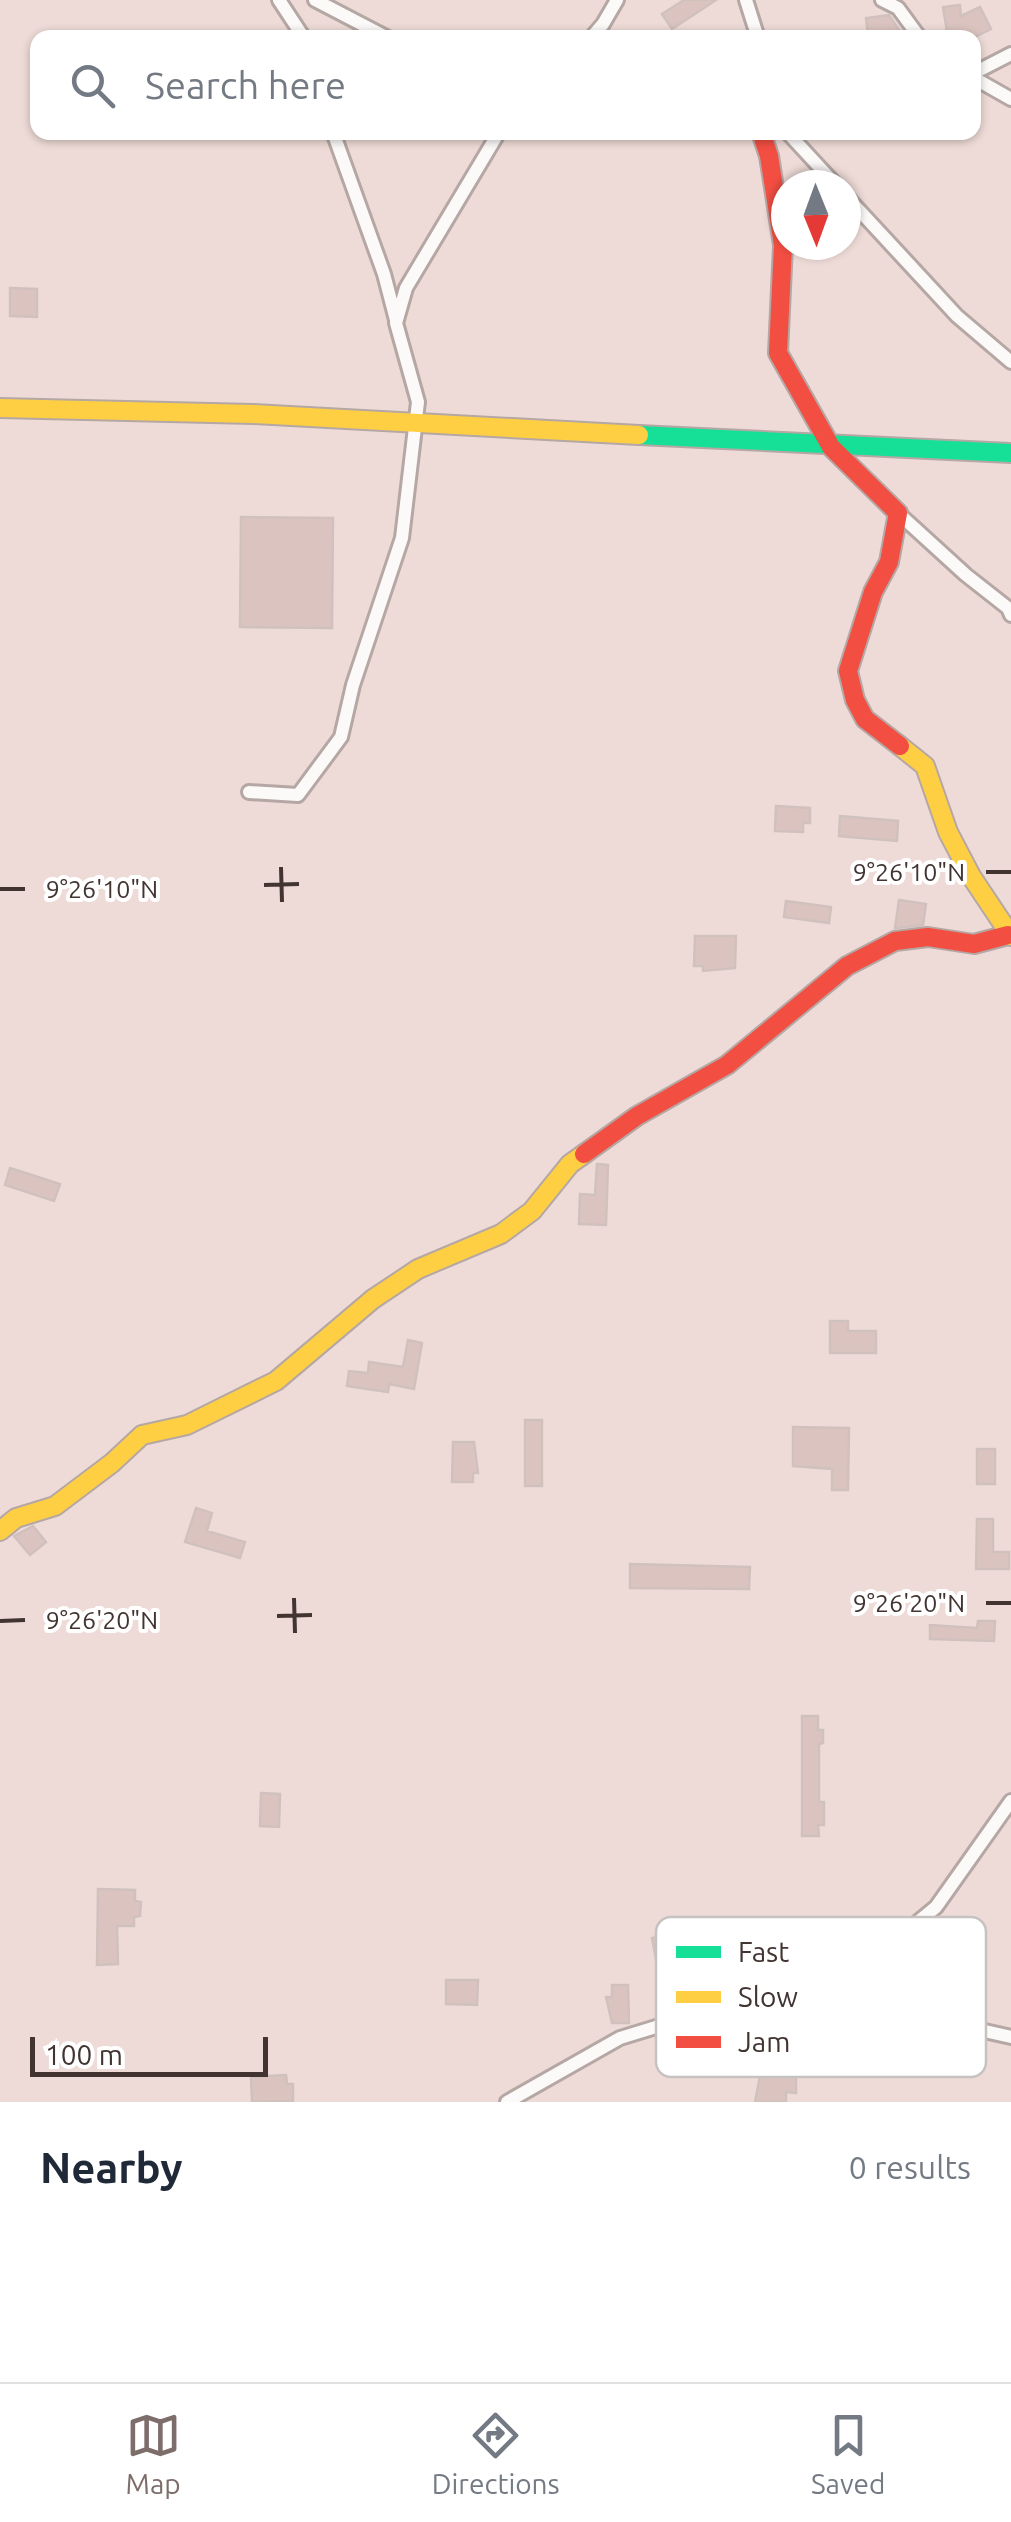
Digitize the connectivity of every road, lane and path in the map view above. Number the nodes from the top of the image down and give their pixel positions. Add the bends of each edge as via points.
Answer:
1 (279, 0) edge
2 (315, 0) edge
3 (617, 0) edge
4 (746, 0) edge
5 (882, 0) edge
6 (299, 30) edge
7 (373, 30) edge
8 (598, 30) edge
9 (755, 30) edge
10 (914, 30) edge
11 (1011, 54) edge
12 (981, 72) edge
13 (981, 80) edge
14 (1011, 99) edge
15 (336, 140) edge
16 (494, 140) edge
17 (763, 140) edge
18 (794, 140) edge
19 (822, 170) edge
20 (861, 212) edge
21 (396, 323) junction
22 (1011, 362) edge
23 (0, 408) edge
24 (416, 421) junction
25 (832, 448) junction
26 (1011, 453) edge
27 (898, 513) junction
28 (1011, 615) edge
29 (249, 792) dead end
30 (1010, 936) edge
31 (0, 1530) edge
32 (1011, 1801) edge
33 (923, 1917) edge
34 (656, 2027) edge
35 (986, 2031) edge
36 (1011, 2037) edge
37 (507, 2102) edge

1 - 6 street
2 - 7 street
3 - 8 street
4 - 9 street
5 - 10 street via 898,8
11 - 12 street
13 - 14 street
15 - 21 street
16 - 21 street via 406,288
17 - 25 street via 783,245 778,353
18 - 19 street
20 - 22 street via 957,316
21 - 24 street via 418,402
23 - 24 street
24 - 25 street
24 - 29 street via 402,538 341,737 298,795
25 - 26 street
25 - 27 street
27 - 28 street
27 - 30 street via 889,562 848,671 865,719 925,766 948,832
30 - 31 street via 974,944 928,937 895,941 847,966 727,1065 636,1116 570,1164 532,1211 501,1234 418,1269 276,1381 187,1426 142,1436 55,1506
32 - 33 street
34 - 37 street via 620,2038
35 - 36 street

